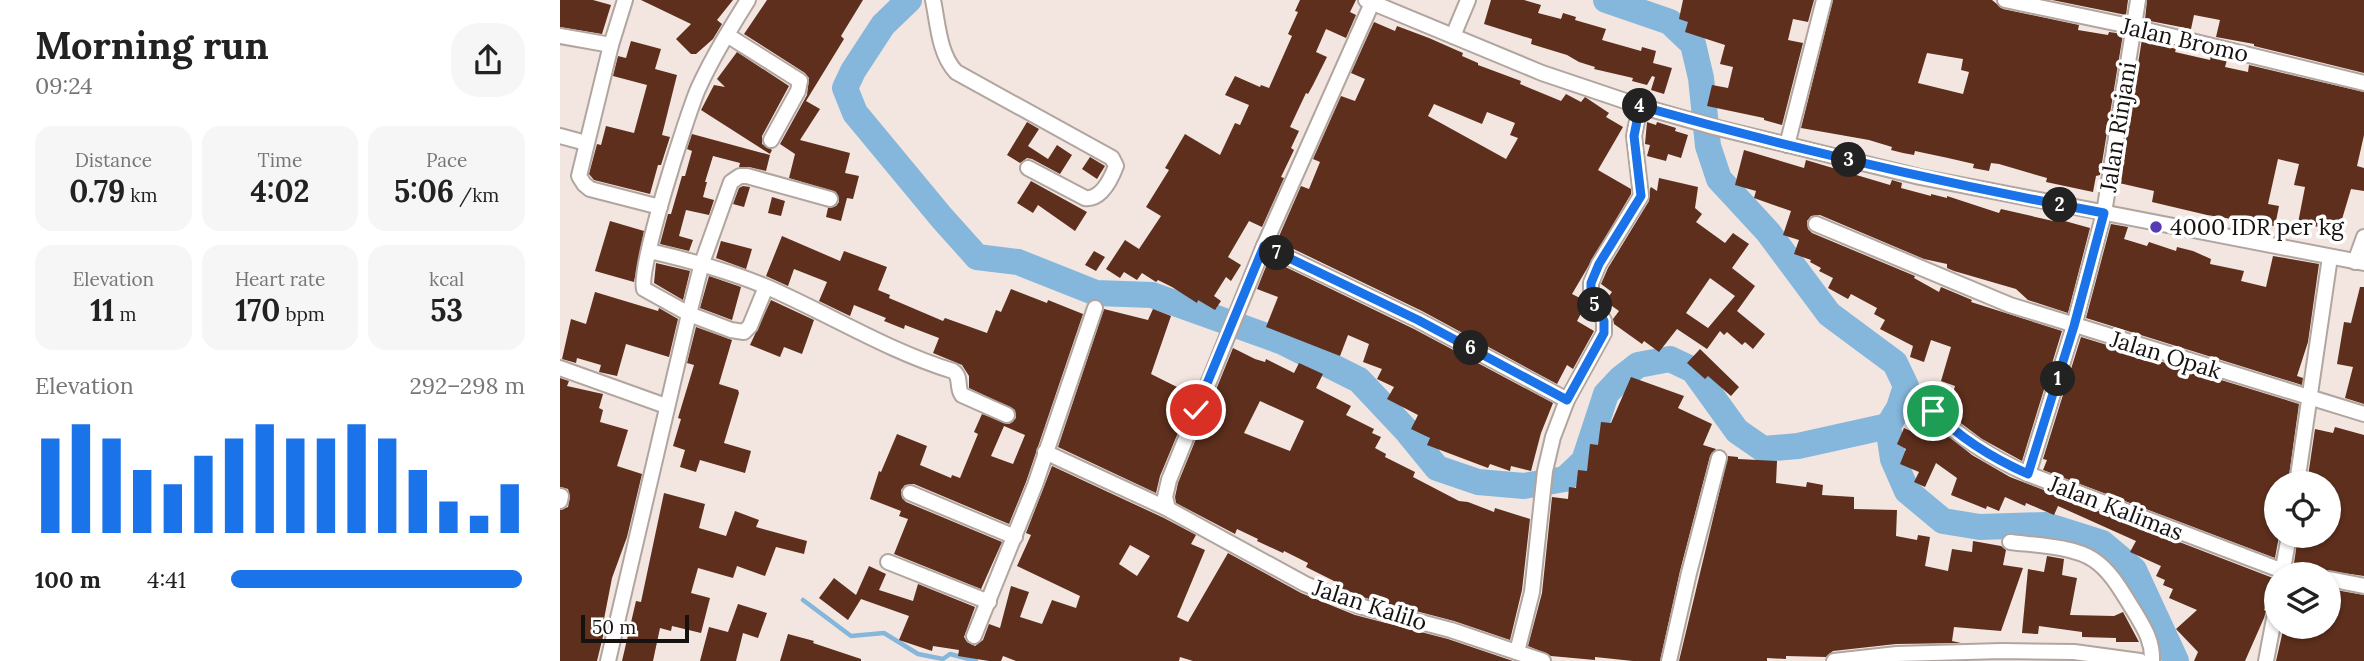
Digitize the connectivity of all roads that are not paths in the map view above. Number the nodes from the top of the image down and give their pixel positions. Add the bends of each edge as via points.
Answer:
1 (625, 0) edge
2 (748, 0) edge
3 (933, 0) edge
4 (1468, 0) edge
5 (1824, 0) edge
6 (2005, 0) edge
7 (2138, 0) edge
8 (1369, 1) edge
9 (2134, 27) junction
10 (727, 35) junction
11 (560, 36) edge
12 (1453, 36) junction
13 (611, 45) junction
14 (2364, 83) edge
15 (1640, 106) junction
16 (560, 136) edge
17 (771, 140) dead end
18 (586, 143) junction
19 (1787, 145) junction
20 (1028, 168) dead end
21 (830, 199) dead end
22 (660, 207) junction
23 (2104, 213) junction
24 (1816, 223) dead end
25 (2364, 237) edge
26 (1264, 246) junction
27 (649, 251) junction
28 (2330, 257) junction
29 (2360, 262) edge
30 (702, 263) junction
31 (766, 287) junction
32 (1095, 308) dead end
33 (689, 314) junction
34 (2074, 326) junction
35 (560, 368) edge
36 (2310, 399) junction
37 (1567, 400) junction
38 (666, 405) junction
39 (1933, 411) dead end
40 (2364, 414) edge
41 (1007, 415) dead end
42 (1045, 452) junction
43 (1719, 458) dead end
44 (2299, 471) edge
45 (2028, 474) junction
46 (910, 493) dead end
47 (1168, 509) junction
48 (1015, 537) junction
49 (2010, 542) dead end
50 (888, 562) dead end
51 (2264, 565) edge
52 (2341, 581) edge
53 (2364, 586) edge
54 (989, 602) junction
55 (974, 636) dead end
56 (2270, 639) edge
57 (1517, 652) junction
58 (2001, 656) edge
59 (608, 661) edge
60 (1543, 661) edge
61 (1669, 661) edge
62 (1834, 661) edge
63 (2137, 661) edge
64 (2152, 661) edge
65 (2266, 661) edge

1 - 13 street
2 - 10 street
3 - 20 street via 943,48 956,72 1112,158 1116,166 1092,199
4 - 12 street
5 - 19 street
6 - 9 street, Jalan Bromo
7 - 9 street, Jalan Rinjani
8 - 12 street
8 - 26 street
9 - 14 street, Jalan Bromo
9 - 23 street, Jalan Rinjani
10 - 17 street via 800,81
10 - 22 street via 698,90
11 - 13 street
12 - 15 street
13 - 18 street
15 - 19 street
15 - 37 street via 1634,136 1641,196 1591,283 1604,333
16 - 18 street
18 - 22 street via 579,170 586,187
19 - 23 street
21 - 30 street via 747,176 737,178 729,185
22 - 27 street
23 - 28 street
23 - 34 street, Jalan Kalimas
24 - 34 street, Jalan Opak via 2010,305
25 - 29 street
26 - 37 street via 1418,320
26 - 47 street via 1169,480
27 - 30 street
27 - 33 street via 642,276 644,289
28 - 29 street
28 - 36 street
30 - 31 street
30 - 33 street
31 - 33 street via 744,332
31 - 41 street via 953,371 961,393
32 - 42 street
33 - 38 street
34 - 36 street, Jalan Opak
34 - 45 street, Jalan Kalimas
35 - 38 street
36 - 40 street, Jalan Opak
36 - 44 street
37 - 57 street via 1545,471 1532,592
38 - 59 street
39 - 45 street via 1996,460
42 - 47 street, Jalan Kalilo
42 - 48 street
43 - 61 street
45 - 51 street, Jalan Kalimas
46 - 48 street
47 - 57 street, Jalan Kalilo via 1348,602
48 - 54 street
49 - 64 street via 2057,548 2094,560 2116,584 2147,633
50 - 54 street
52 - 53 street
54 - 55 street
56 - 65 street
57 - 60 street, Jalan Kalilo
58 - 62 street via 1896,654
58 - 63 street via 2074,652

